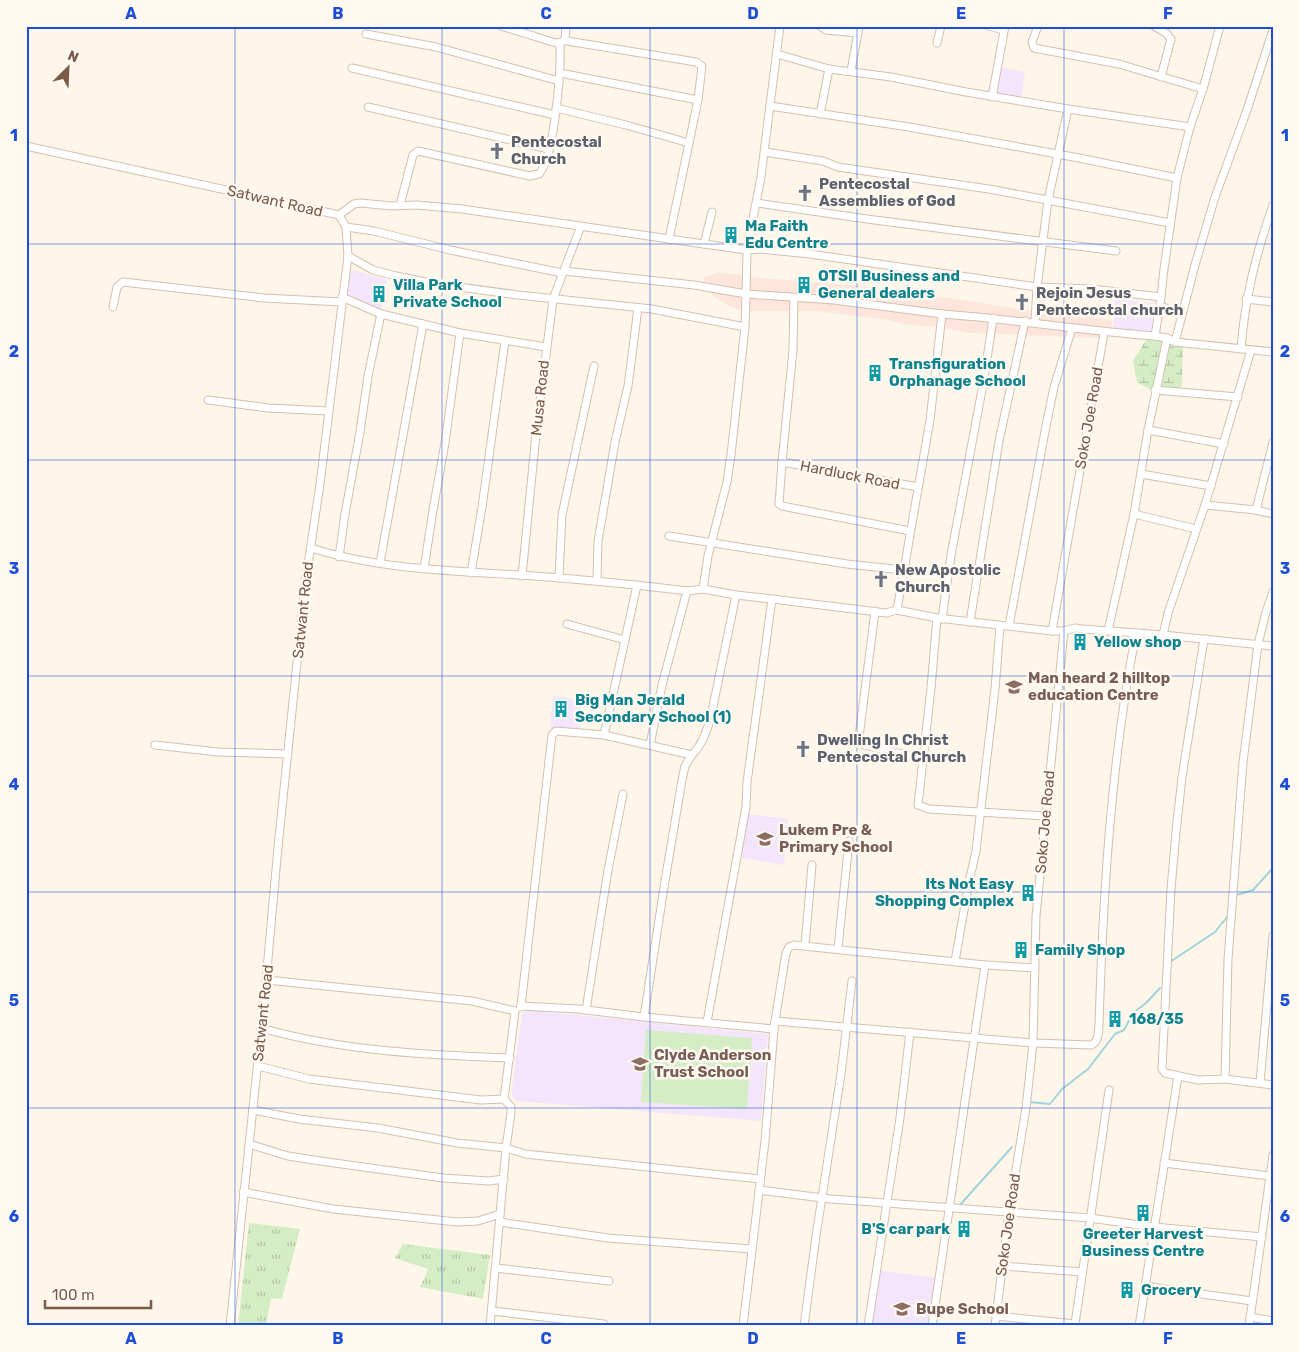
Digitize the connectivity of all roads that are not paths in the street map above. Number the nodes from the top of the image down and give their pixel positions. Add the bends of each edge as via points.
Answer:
1 (501, 26) edge
2 (566, 26) edge
3 (780, 26) edge
4 (820, 26) edge
5 (941, 26) edge
6 (988, 26) edge
7 (1038, 26) edge
8 (1154, 26) edge
9 (1220, 26) edge
10 (1005, 28) edge
11 (859, 30) edge
12 (1273, 30) edge
13 (366, 34) dead end
14 (563, 41) junction
15 (937, 43) dead end
16 (776, 54) junction
17 (352, 68) dead end
18 (829, 68) junction
19 (851, 70) junction
20 (560, 73) junction
21 (1162, 76) junction
22 (559, 81) junction
23 (1203, 89) junction
24 (992, 97) junction
25 (698, 100) junction
26 (770, 106) junction
27 (368, 107) dead end
28 (1068, 109) junction
29 (556, 112) junction
30 (820, 114) junction
31 (1190, 127) junction
32 (689, 143) junction
33 (26, 146) edge
34 (549, 149) junction
35 (765, 152) junction
36 (1058, 155) junction
37 (1177, 178) junction
38 (1048, 200) junction
39 (757, 203) junction
40 (1273, 204) edge
41 (400, 205) junction
42 (712, 212) dead end
43 (339, 215) junction
44 (1170, 222) junction
45 (581, 226) junction
46 (346, 227) junction
47 (670, 239) junction
48 (1043, 242) junction
49 (704, 244) junction
50 (747, 250) junction
51 (1116, 251) dead end
52 (348, 256) junction
53 (563, 272) junction
54 (1037, 286) junction
55 (746, 294) junction
56 (1161, 297) junction
57 (794, 298) junction
58 (553, 299) junction
59 (1246, 299) junction
60 (342, 300) junction
61 (1273, 302) edge
62 (1160, 306) junction
63 (113, 307) dead end
64 (638, 308) junction
65 (381, 314) junction
66 (942, 314) junction
67 (1182, 314) junction
68 (993, 318) junction
69 (1024, 321) junction
70 (1035, 322) junction
71 (423, 324) junction
72 (745, 327) junction
73 (1072, 328) junction
74 (460, 333) junction
75 (1104, 333) junction
76 (1155, 336) junction
77 (1167, 338) junction
78 (505, 341) junction
79 (1175, 342) junction
80 (546, 347) junction
81 (1240, 349) junction
82 (1251, 350) junction
83 (1273, 352) edge
84 (594, 366) dead end
85 (1155, 390) junction
86 (1238, 397) junction
87 (208, 400) dead end
88 (328, 411) junction
89 (1148, 430) junction
90 (1273, 442) edge
91 (1224, 444) junction
92 (782, 462) junction
93 (1141, 474) junction
94 (1211, 486) junction
95 (918, 487) junction
96 (1205, 505) junction
97 (1256, 510) junction
98 (1134, 514) junction
99 (1273, 514) edge
100 (1196, 529) junction
101 (910, 531) junction
102 (669, 536) dead end
103 (711, 541) junction
104 (311, 548) junction
105 (339, 557) junction
106 (380, 563) junction
107 (424, 569) junction
108 (904, 570) junction
109 (471, 573) junction
110 (522, 576) junction
111 (559, 578) junction
112 (597, 581) junction
113 (637, 585) junction
114 (703, 589) junction
115 (687, 591) junction
116 (1273, 592) edge
117 (736, 596) junction
118 (772, 599) junction
119 (897, 610) junction
120 (875, 611) junction
121 (939, 619) junction
122 (970, 622) junction
123 (567, 624) dead end
124 (1000, 626) junction
125 (1009, 626) junction
126 (1052, 631) junction
127 (1064, 631) junction
128 (1108, 631) junction
129 (1136, 633) junction
130 (1163, 634) junction
131 (1204, 639) junction
132 (625, 640) junction
133 (1258, 644) junction
134 (1273, 646) edge
135 (604, 735) junction
136 (155, 745) dead end
137 (650, 745) junction
138 (288, 754) junction
139 (692, 755) junction
140 (922, 759) junction
141 (622, 794) dead end
142 (981, 813) junction
143 (1045, 816) junction
144 (849, 841) dead end
145 (812, 865) dead end
146 (1273, 936) edge
147 (805, 945) junction
148 (838, 948) junction
149 (955, 960) junction
150 (985, 964) junction
151 (1034, 968) junction
152 (267, 980) junction
153 (852, 981) dead end
154 (521, 1006) junction
155 (586, 1010) junction
156 (515, 1011) junction
157 (644, 1017) junction
158 (775, 1021) junction
159 (707, 1022) junction
160 (846, 1026) junction
161 (262, 1028) junction
162 (774, 1029) junction
163 (910, 1032) junction
164 (974, 1036) junction
165 (1033, 1043) junction
166 (510, 1058) junction
167 (258, 1066) junction
168 (1178, 1076) junction
169 (1225, 1079) junction
170 (1260, 1083) junction
171 (1273, 1085) edge
172 (1108, 1090) dead end
173 (504, 1099) junction
174 (253, 1110) junction
175 (249, 1144) junction
176 (506, 1148) junction
177 (1273, 1155) edge
178 (1164, 1163) junction
179 (1270, 1176) junction
180 (504, 1179) junction
181 (760, 1179) junction
182 (759, 1190) junction
183 (243, 1192) junction
184 (822, 1198) junction
185 (886, 1203) junction
186 (950, 1208) junction
187 (1009, 1212) junction
188 (500, 1214) junction
189 (1090, 1218) junction
190 (500, 1222) junction
191 (1154, 1227) junction
192 (1262, 1237) junction
193 (751, 1249) junction
194 (1002, 1266) junction
195 (496, 1268) junction
196 (1082, 1272) junction
197 (609, 1281) dead end
198 (1145, 1286) junction
199 (1252, 1301) junction
200 (492, 1311) junction
201 (996, 1316) junction
202 (1250, 1317) junction
203 (1273, 1321) edge
204 (604, 1324) dead end
205 (1075, 1325) edge
206 (230, 1326) edge
207 (490, 1326) edge
208 (743, 1326) edge
209 (804, 1326) edge
210 (868, 1326) edge
211 (932, 1326) edge
212 (995, 1326) edge
213 (1139, 1326) edge
214 (1249, 1326) edge

1 - 14 street
2 - 14 street
3 - 16 street
4 - 11 street via 826,30
5 - 15 street
6 - 10 street
7 - 21 street via 1032,42 1034,48 1119,64
8 - 21 street via 1171,39
9 - 23 street
10 - 24 street
11 - 19 street
12 - 67 street via 1215,197
13 - 22 street via 436,47
14 - 20 street
14 - 25 street via 699,64 702,68
16 - 18 street
16 - 26 street
17 - 29 street
18 - 19 street
18 - 30 street
19 - 24 street
20 - 22 street
20 - 25 street
21 - 23 street
22 - 29 street
23 - 31 street
24 - 28 street
25 - 32 street
26 - 30 street
26 - 35 street
27 - 34 street
28 - 31 street
28 - 36 street
29 - 32 street via 626,124
29 - 34 street
30 - 36 street
31 - 37 street
32 - 47 street
33 - 43 street, Satwant Road
34 - 41 street via 542,171 530,176 416,152
35 - 38 street via 823,161 838,167
35 - 39 street
36 - 37 street
36 - 38 street
37 - 44 street
38 - 44 street
38 - 48 street
39 - 48 street
39 - 50 street
40 - 59 street
41 - 43 street via 354,204
41 - 45 street via 462,209
42 - 49 street
43 - 46 street, Satwant Road
44 - 56 street
45 - 47 street
45 - 53 street, Musa Road
46 - 52 street, Satwant Road
46 - 53 street
47 - 49 street
48 - 51 street
48 - 54 street
49 - 50 street
50 - 54 street via 810,254
50 - 55 street
52 - 58 street via 373,270 396,276
52 - 60 street, Satwant Road
53 - 55 street via 694,285
53 - 58 street, Musa Road
54 - 56 street
54 - 70 street
55 - 57 street
55 - 72 street
56 - 62 street
57 - 66 street
57 - 92 street
58 - 64 street
58 - 80 street, Musa Road
59 - 61 street
59 - 81 street
60 - 63 street via 264,298 123,282 117,287
60 - 65 street
60 - 88 street, Satwant Road
62 - 67 street
62 - 76 street
64 - 72 street
64 - 112 street via 628,386 598,541
65 - 71 street
65 - 105 street
66 - 68 street
66 - 95 street via 934,393
67 - 79 street
68 - 69 street
68 - 121 street
69 - 70 street
69 - 122 street via 999,441
70 - 73 street
71 - 74 street
71 - 106 street
72 - 103 street via 727,482
73 - 75 street
73 - 125 street via 1054,387
74 - 78 street
74 - 107 street
75 - 76 street
75 - 126 street, Soko Joe Road
76 - 77 street
77 - 79 street
77 - 85 street
78 - 80 street
78 - 109 street
79 - 81 street
80 - 110 street, Musa Road
81 - 82 street
82 - 83 street
82 - 86 street
84 - 111 street via 562,515
85 - 86 street
85 - 89 street
86 - 91 street
87 - 88 street
88 - 104 street, Satwant Road
89 - 91 street
89 - 93 street
90 - 97 street
91 - 94 street
92 - 95 street, Hardluck Road
92 - 101 street via 778,501 782,506
93 - 94 street
93 - 98 street
94 - 96 street
95 - 101 street
96 - 97 street
96 - 100 street
97 - 99 street
98 - 100 street
98 - 128 street
100 - 130 street
101 - 108 street
102 - 103 street
103 - 108 street via 847,564
103 - 114 street
104 - 105 street
104 - 138 street, Satwant Road
105 - 106 street
106 - 107 street
107 - 109 street
108 - 119 street
109 - 110 street
110 - 111 street
111 - 112 street
112 - 113 street
113 - 115 street
113 - 132 street
114 - 115 street
114 - 117 street
115 - 137 street
116 - 133 street
117 - 118 street
117 - 139 street via 710,721 703,741
118 - 120 street
118 - 159 street via 746,807
119 - 120 street
119 - 121 street
120 - 140 street via 860,742
121 - 122 street
121 - 140 street
122 - 124 street
123 - 132 street
124 - 125 street
124 - 142 street
125 - 126 street
126 - 127 street
127 - 128 street via 1075,628
127 - 143 street, Soko Joe Road
128 - 129 street
129 - 130 street
129 - 165 street via 1113,783 1097,1040 1091,1045
130 - 131 street
131 - 133 street
131 - 168 street via 1182,777 1171,889 1162,1069
132 - 135 street
133 - 134 street
133 - 169 street via 1243,762 1231,919
135 - 137 street
135 - 154 street via 556,731 552,735
136 - 138 street via 218,752
137 - 139 street
138 - 152 street, Satwant Road
139 - 157 street via 682,780
140 - 142 street via 918,805 928,809
141 - 155 street
142 - 143 street
142 - 149 street
143 - 151 street, Soko Joe Road
144 - 148 street
145 - 147 street
146 - 170 street
147 - 148 street
147 - 158 street via 794,944 786,953
148 - 149 street
149 - 150 street
150 - 151 street
150 - 164 street
151 - 165 street, Soko Joe Road
152 - 156 street via 472,1001
152 - 161 street, Satwant Road
153 - 160 street
154 - 155 street
154 - 156 street
155 - 157 street
156 - 166 street
157 - 159 street
158 - 160 street
158 - 162 street
159 - 162 street
160 - 163 street
160 - 184 street
161 - 166 street via 296,1038 364,1048
161 - 167 street, Satwant Road
162 - 181 street
163 - 164 street
163 - 185 street
164 - 165 street
164 - 186 street
165 - 187 street, Soko Joe Road
166 - 173 street
167 - 173 street via 309,1079 481,1100
167 - 174 street, Satwant Road
168 - 169 street via 1198,1080
168 - 178 street
169 - 170 street
170 - 171 street
172 - 189 street
173 - 176 street via 511,1106
174 - 175 street, Satwant Road
174 - 176 street
175 - 180 street via 288,1156 443,1178
175 - 183 street, Satwant Road
176 - 180 street
176 - 181 street via 525,1154
177 - 179 street
178 - 179 street
178 - 191 street
179 - 192 street
180 - 188 street
181 - 182 street
182 - 184 street
182 - 193 street
183 - 188 street via 333,1208 457,1222 478,1221
183 - 206 street, Satwant Road
184 - 185 street
184 - 209 street
185 - 186 street
185 - 210 street
186 - 187 street
186 - 211 street
187 - 189 street
187 - 194 street, Soko Joe Road
188 - 190 street
189 - 191 street
189 - 196 street
190 - 193 street via 608,1238
190 - 195 street
191 - 192 street
191 - 198 street
192 - 199 street
193 - 208 street
194 - 196 street
194 - 201 street, Soko Joe Road
195 - 197 street
195 - 200 street
196 - 205 street
198 - 199 street
198 - 213 street
199 - 202 street
200 - 204 street
200 - 207 street
201 - 205 street
201 - 212 street, Soko Joe Road
202 - 203 street
202 - 214 street

